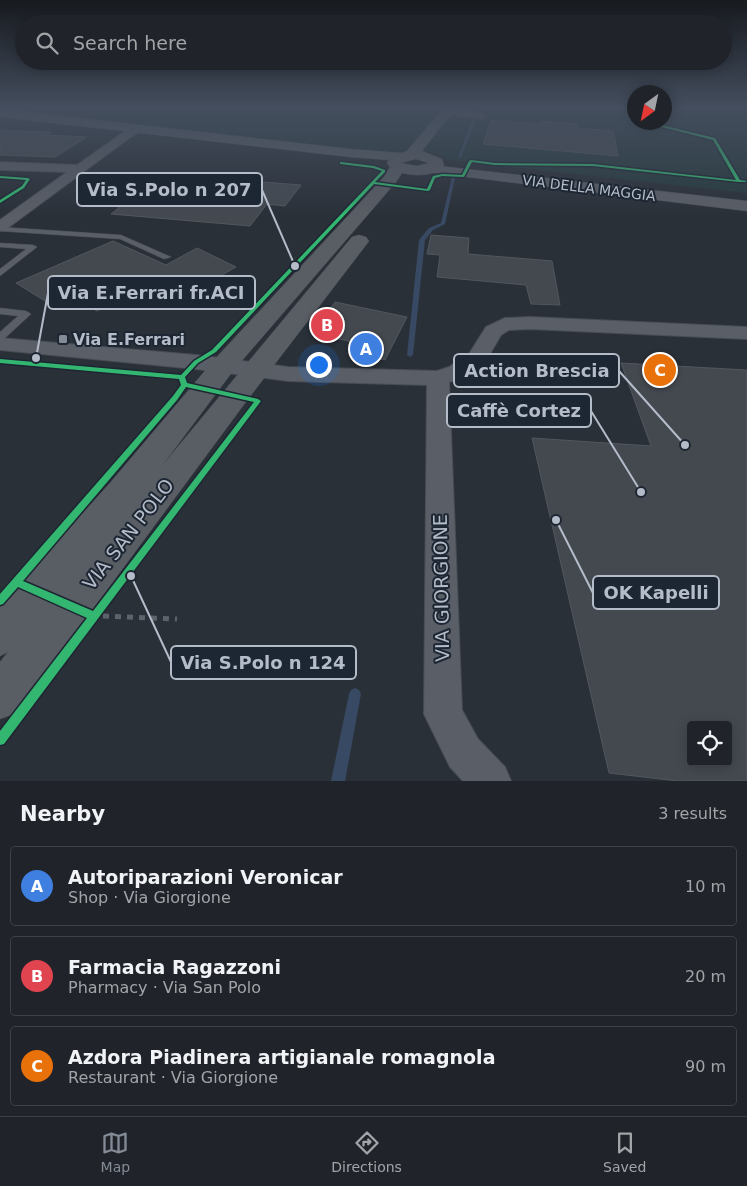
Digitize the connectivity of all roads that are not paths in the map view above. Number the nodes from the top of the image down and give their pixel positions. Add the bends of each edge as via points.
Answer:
1 (118, 143) edge
2 (239, 143) edge
3 (418, 143) edge
4 (434, 143) edge
5 (401, 161) junction
6 (429, 165) junction
7 (0, 166) edge
8 (80, 170) junction
9 (747, 197) edge
10 (747, 206) edge
11 (0, 228) edge
12 (0, 245) edge
13 (167, 257) dead end
14 (0, 274) edge
15 (0, 311) edge
16 (747, 333) edge
17 (0, 337) edge
18 (0, 344) edge
19 (240, 368) junction
20 (438, 378) junction
21 (0, 635) edge
22 (0, 697) edge
23 (492, 781) edge

1 - 8 street
2 - 5 street
3 - 5 main road, VIA SAN POLO
4 - 6 main road, VIA SAN POLO
5 - 6 main road
5 - 19 main road, VIA SAN POLO via 392,179
6 - 9 street, VIA DELLA MAGGIA
6 - 10 street, VIA DELLA MAGGIA
6 - 19 main road, VIA SAN POLO via 408,180
7 - 8 street
8 - 11 street
11 - 13 lane via 121,237
12 - 14 lane via 33,247
15 - 17 lane via 26,314
16 - 20 street via 504,324 493,330 477,359
18 - 19 street
19 - 20 street via 288,374
19 - 21 main road, VIA SAN POLO via 122,493
19 - 22 main road, VIA SAN POLO
20 - 23 street, VIA GIORGIONE via 444,714 464,754

